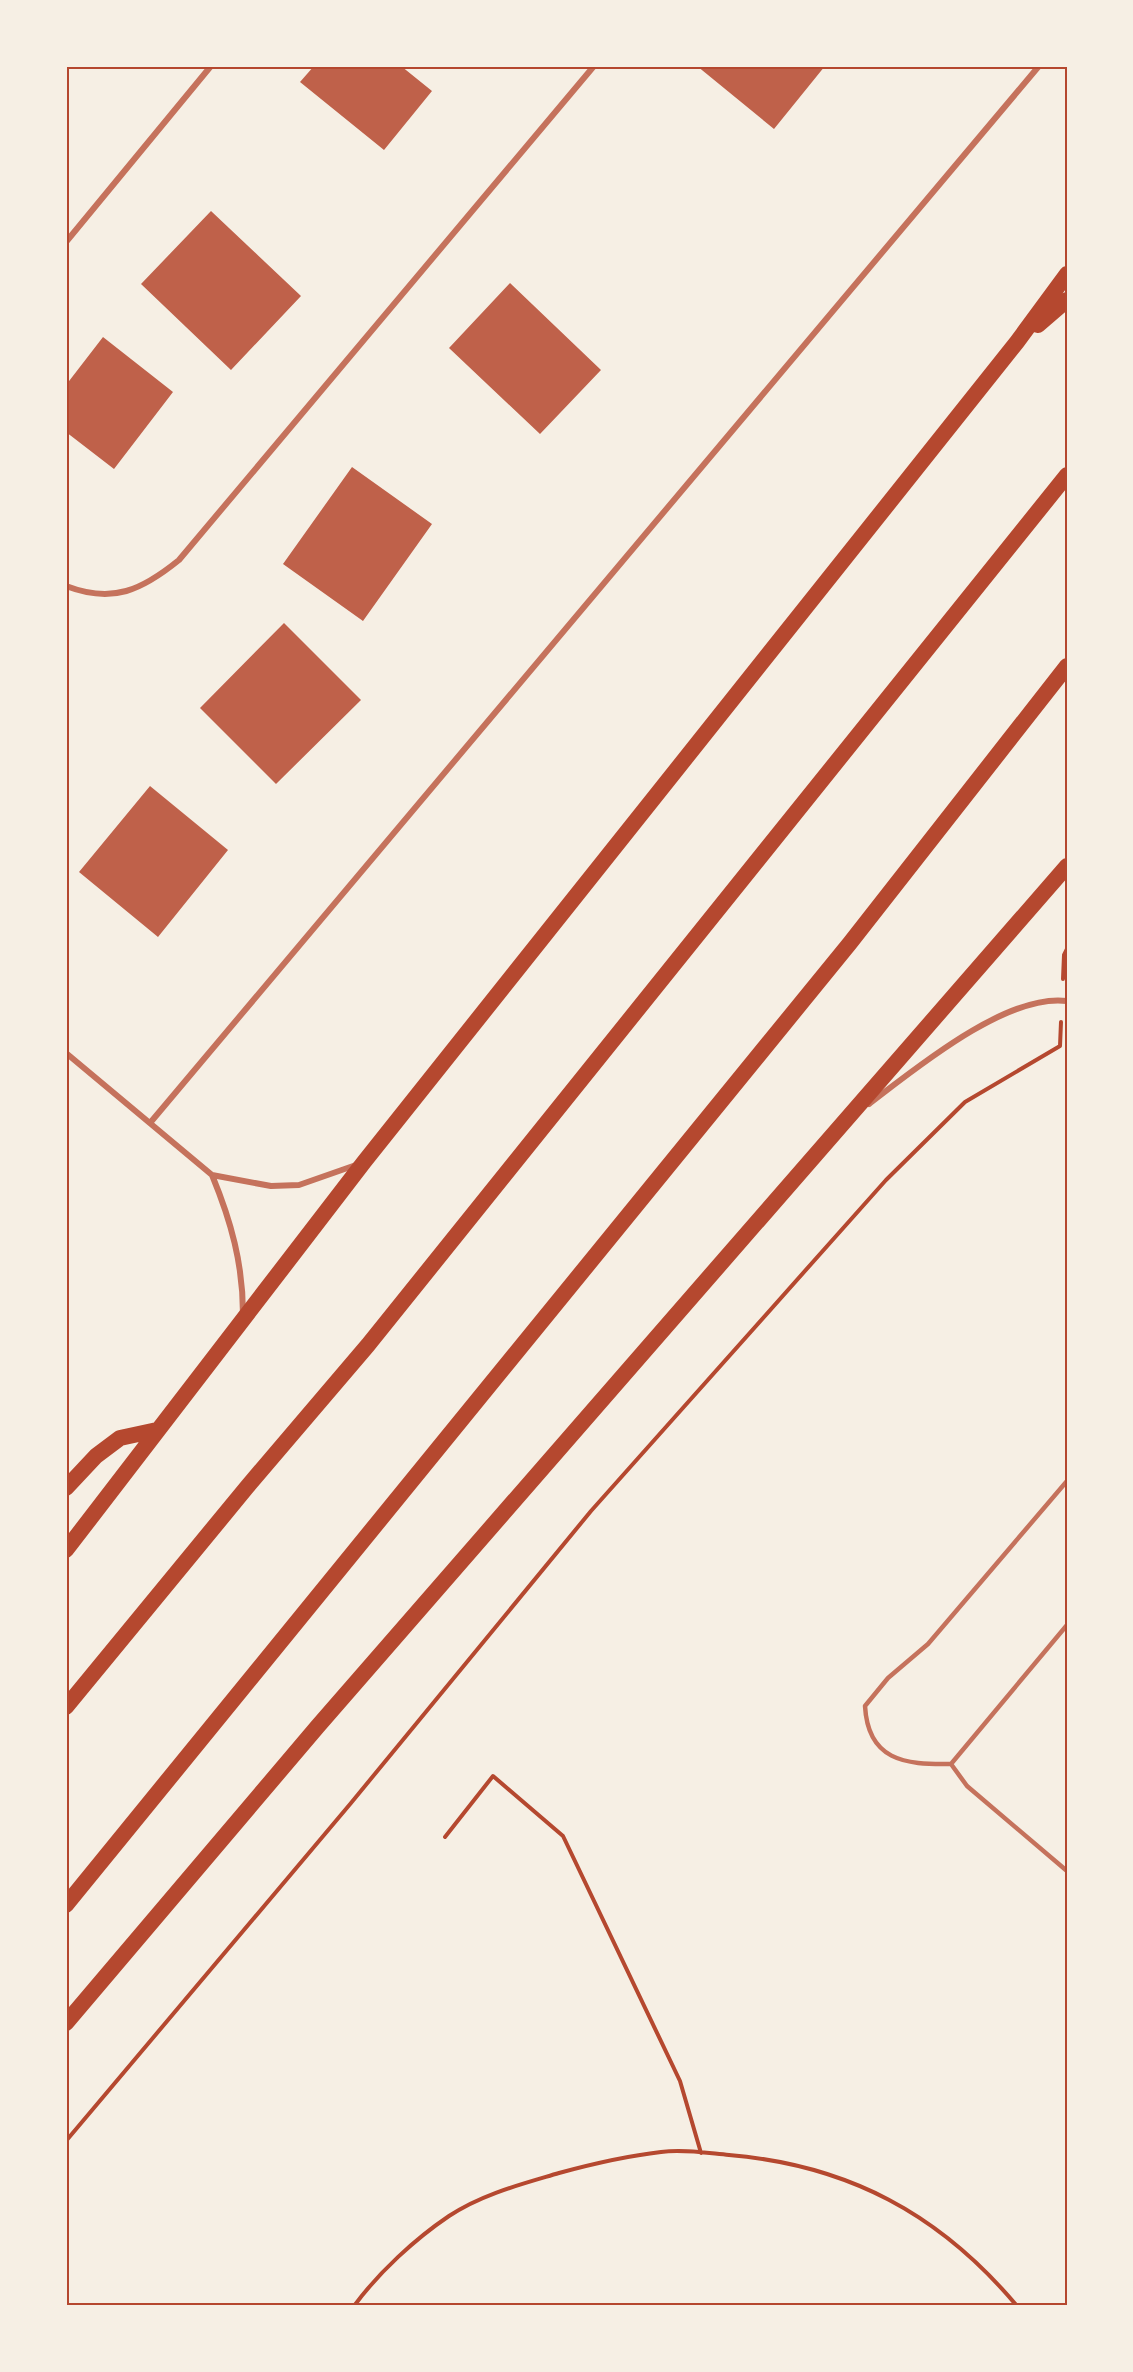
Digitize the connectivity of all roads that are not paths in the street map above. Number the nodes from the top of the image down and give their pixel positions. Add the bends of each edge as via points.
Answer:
1 (211, 66) edge
2 (594, 66) edge
3 (1039, 66) edge
4 (66, 242) edge
5 (1067, 274) edge
6 (1067, 300) edge
7 (1017, 342) junction
8 (1067, 475) edge
9 (66, 586) edge
10 (1067, 666) edge
11 (1067, 860) edge
12 (1067, 867) edge
13 (1056, 880) junction
14 (1065, 1000) edge
15 (66, 1053) edge
16 (850, 1119) junction
17 (150, 1124) junction
18 (364, 1162) junction
19 (212, 1175) junction
20 (243, 1320) junction
21 (157, 1430) junction
22 (1067, 1481) edge
23 (66, 1488) edge
24 (66, 1550) edge
25 (1067, 1626) edge
26 (66, 1707) edge
27 (951, 1764) junction
28 (1067, 1871) edge
29 (66, 1905) edge
30 (66, 2023) edge

1 - 4 street
2 - 9 street via 179,560 140,588 108,594
3 - 17 street
5 - 7 highway
6 - 7 highway
7 - 18 highway
8 - 26 highway via 368,1345
10 - 29 highway via 850,944
11 - 13 highway
12 - 13 highway
13 - 16 highway
14 - 16 street via 1004,1014 942,1048
15 - 17 street
16 - 30 highway via 326,1717
17 - 19 street
18 - 19 street via 299,1185 271,1186
18 - 20 highway
19 - 20 street via 227,1210 243,1277
20 - 21 highway
21 - 23 highway via 120,1438 96,1456
21 - 24 highway
22 - 27 lane via 928,1644 888,1678 864,1706 873,1742 889,1755 920,1765
25 - 27 lane
27 - 28 lane via 968,1786

